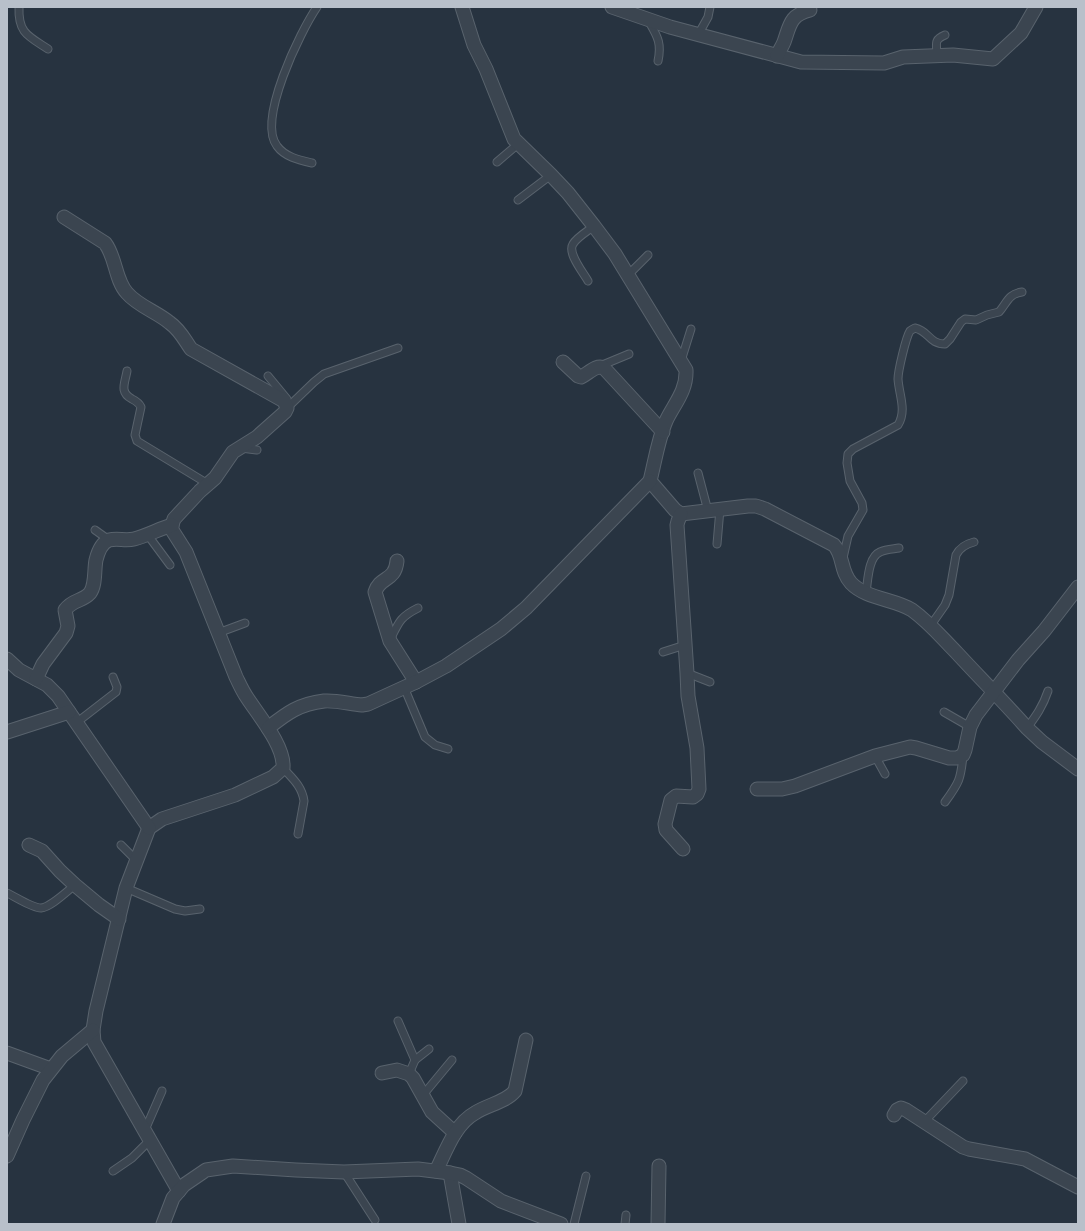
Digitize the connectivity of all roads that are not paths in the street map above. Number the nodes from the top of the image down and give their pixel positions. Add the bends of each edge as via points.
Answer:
1 (19, 7) edge
2 (317, 7) edge
3 (462, 7) edge
4 (612, 7) edge
5 (710, 7) edge
6 (1036, 7) edge
7 (810, 10) dead end
8 (648, 20) junction
9 (698, 35) junction
10 (945, 35) dead end
11 (48, 49) dead end
12 (777, 56) junction
13 (937, 56) junction
14 (658, 61) dead end
15 (518, 144) junction
16 (497, 162) dead end
17 (312, 164) dead end
18 (551, 175) junction
19 (518, 200) dead end
20 (64, 217) dead end
21 (594, 226) junction
22 (648, 255) dead end
23 (628, 275) junction
24 (588, 281) dead end
25 (1022, 292) dead end
26 (691, 329) dead end
27 (398, 348) dead end
28 (629, 354) dead end
29 (681, 361) junction
30 (564, 362) dead end
31 (600, 366) junction
32 (127, 371) dead end
33 (268, 376) dead end
34 (289, 406) junction
35 (663, 432) junction
36 (239, 448) junction
37 (258, 450) dead end
38 (698, 473) dead end
39 (650, 481) junction
40 (208, 484) junction
41 (714, 510) junction
42 (681, 514) junction
43 (172, 525) junction
44 (95, 530) dead end
45 (147, 534) junction
46 (109, 540) junction
47 (974, 542) dead end
48 (717, 544) dead end
49 (899, 548) dead end
50 (397, 561) dead end
51 (170, 565) dead end
52 (842, 566) junction
53 (1078, 587) edge
54 (866, 592) junction
55 (418, 608) dead end
56 (245, 623) dead end
57 (931, 625) junction
58 (218, 633) junction
59 (390, 641) junction
60 (686, 645) junction
61 (663, 652) dead end
62 (7, 659) edge
63 (687, 673) junction
64 (113, 677) dead end
65 (36, 679) junction
66 (710, 682) dead end
67 (410, 685) junction
68 (994, 691) junction
69 (1048, 691) dead end
70 (944, 712) dead end
71 (73, 718) junction
72 (268, 728) junction
73 (970, 728) junction
74 (1027, 728) junction
75 (7, 732) edge
76 (448, 749) dead end
77 (963, 755) junction
78 (875, 756) junction
79 (283, 768) junction
80 (1078, 769) edge
81 (885, 774) dead end
82 (757, 789) dead end
83 (946, 802) dead end
84 (149, 828) junction
85 (298, 834) dead end
86 (29, 845) dead end
87 (121, 845) dead end
88 (683, 849) dead end
89 (136, 860) junction
90 (75, 885) junction
91 (126, 888) junction
92 (7, 893) edge
93 (200, 909) dead end
94 (118, 919) junction
95 (398, 1021) dead end
96 (93, 1030) junction
97 (526, 1040) dead end
98 (429, 1049) dead end
99 (7, 1052) edge
100 (415, 1060) junction
101 (452, 1060) dead end
102 (51, 1069) junction
103 (382, 1073) dead end
104 (408, 1074) junction
105 (963, 1081) dead end
106 (162, 1091) dead end
107 (422, 1095) junction
108 (894, 1115) dead end
109 (924, 1122) junction
110 (455, 1133) junction
111 (147, 1135) junction
112 (7, 1156) edge
113 (659, 1166) dead end
114 (113, 1171) dead end
115 (436, 1171) junction
116 (344, 1172) junction
117 (450, 1173) junction
118 (586, 1176) dead end
119 (1078, 1187) edge
120 (179, 1191) junction
121 (626, 1215) dead end
122 (535, 1219) edge
123 (375, 1220) dead end
124 (163, 1224) edge
125 (459, 1224) edge
126 (561, 1224) edge
127 (574, 1224) edge
128 (625, 1224) edge
129 (658, 1224) edge

1 - 11 lane via 21,28 29,37
2 - 17 lane via 282,79 273,116 272,134 276,145 284,153
3 - 15 street via 474,45 511,134
4 - 8 street
5 - 9 lane via 708,17
6 - 13 street via 1021,33 993,59
7 - 12 street via 795,17
8 - 9 street
8 - 14 lane via 659,40
9 - 12 street
10 - 13 lane via 936,41
12 - 13 street via 801,62 884,63 903,57
15 - 16 lane
15 - 18 street
18 - 19 lane
18 - 21 street
20 - 34 street via 105,243 110,249 126,292 132,299 170,323 183,336 190,349
21 - 23 street
21 - 24 lane via 571,246 572,254
22 - 23 lane
23 - 29 street
25 - 52 lane via 1010,296 999,312 976,320 965,319 945,344 932,341 921,330 915,328 910,331 898,379 901,419 898,424 848,454 850,481 863,510 848,536
26 - 29 lane
27 - 34 lane via 324,374
28 - 31 lane
29 - 35 street via 686,370 684,387
30 - 31 street via 581,377
31 - 35 street
32 - 40 lane via 124,393 141,407 135,435 137,441
33 - 34 lane
34 - 36 street via 257,437
35 - 39 street
36 - 37 lane
36 - 40 street
38 - 41 lane
39 - 42 street
39 - 67 street via 507,625 446,666
40 - 43 street via 174,519
41 - 42 street
41 - 48 lane
41 - 52 street via 748,506 765,509 834,545 838,549
42 - 60 street via 677,525
43 - 45 street
43 - 58 street via 172,530 186,552
44 - 46 lane
45 - 46 street via 134,539
45 - 51 lane
46 - 65 street via 102,545 97,554 94,583 90,592 70,603 65,610 68,626 66,634 43,664
47 - 57 lane via 962,546 958,551 949,596
49 - 54 lane via 875,555
50 - 59 street via 395,572 378,584 375,592
52 - 54 street via 852,584
53 - 68 street
54 - 57 street via 910,609
55 - 59 lane via 400,620
56 - 58 lane
57 - 68 street
58 - 72 street via 236,677
59 - 67 street
60 - 61 lane
60 - 63 street
62 - 65 street via 19,670
63 - 66 lane
63 - 88 street via 688,696 697,748 699,789 693,797 676,796 671,800 665,824 666,830
64 - 71 lane via 116,692
65 - 71 street via 52,690
67 - 72 street via 362,705 324,701 303,706 286,714
67 - 76 lane via 425,737 435,745
68 - 73 street via 976,715
68 - 74 street
69 - 74 lane via 1039,712
70 - 73 lane
71 - 75 street
71 - 84 street
72 - 79 street via 282,755
73 - 77 street
74 - 80 street
77 - 78 street via 949,758 910,747
77 - 83 lane via 961,778
78 - 81 lane
78 - 82 street via 795,786
79 - 84 street via 273,777 235,795 162,819
79 - 85 lane via 300,787 303,796
84 - 89 street
86 - 90 street via 47,855 60,872
87 - 89 lane
89 - 91 street
90 - 92 lane via 43,908
90 - 94 street
91 - 93 lane via 175,909
91 - 94 street
94 - 96 street
95 - 100 lane
96 - 102 street
96 - 111 street via 94,1042
97 - 110 street via 514,1093 475,1112
98 - 100 lane
99 - 102 street
100 - 104 lane
101 - 107 lane
102 - 112 street via 43,1080
103 - 104 street via 397,1070
104 - 107 street
105 - 109 lane
106 - 111 lane
107 - 110 street via 432,1112
108 - 109 street via 901,1108
109 - 119 street via 969,1149 1025,1159
110 - 115 street
111 - 114 lane via 132,1158
111 - 120 street
113 - 129 street
115 - 116 street via 418,1169
115 - 117 street
116 - 120 street via 233,1166 206,1170
116 - 123 lane
117 - 122 street via 460,1175
117 - 125 street
118 - 127 lane
120 - 124 street via 173,1198
121 - 128 lane
122 - 126 street

